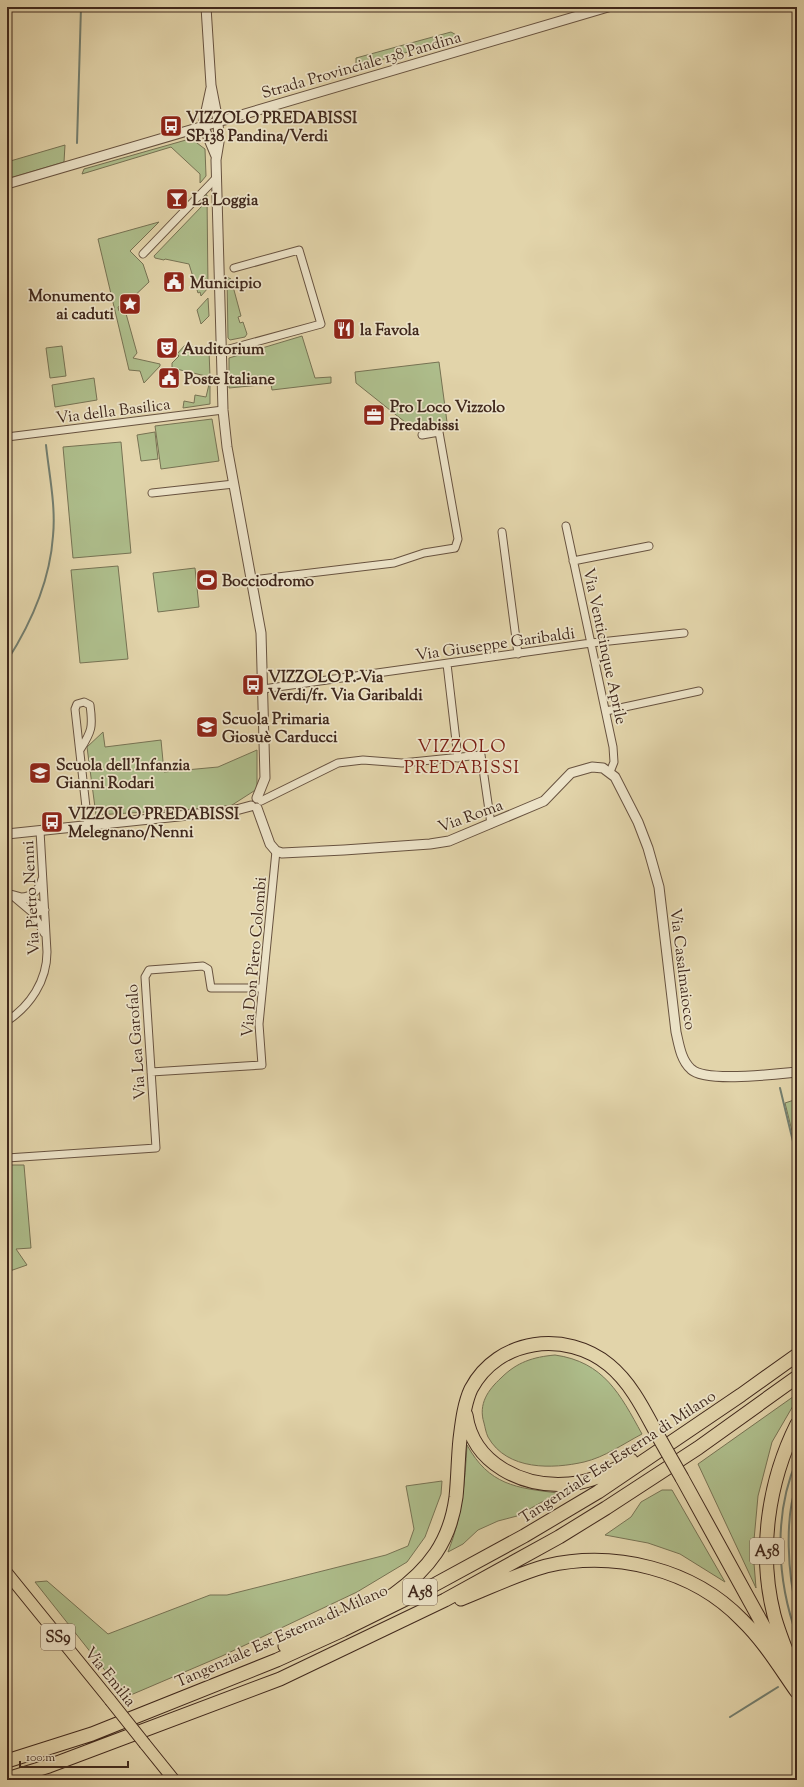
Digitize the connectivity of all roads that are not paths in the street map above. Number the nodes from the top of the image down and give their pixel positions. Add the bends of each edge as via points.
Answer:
1 (206, 7) edge
2 (608, 7) edge
3 (211, 85) junction
4 (218, 121) junction
5 (203, 125) junction
6 (216, 160) junction
7 (217, 177) junction
8 (7, 184) edge
9 (143, 254) dead end
10 (234, 268) dead end
11 (222, 351) junction
12 (224, 410) junction
13 (422, 435) dead end
14 (7, 437) edge
15 (234, 484) junction
16 (152, 493) dead end
17 (566, 526) dead end
18 (502, 532) dead end
19 (649, 546) dead end
20 (573, 561) junction
21 (252, 580) junction
22 (684, 633) dead end
23 (591, 643) junction
24 (518, 654) junction
25 (447, 664) junction
26 (263, 689) junction
27 (699, 691) dead end
28 (606, 712) junction
29 (80, 750) junction
30 (458, 758) junction
31 (610, 772) junction
32 (257, 803) junction
33 (491, 824) junction
34 (88, 825) junction
35 (40, 831) junction
36 (7, 834) edge
37 (276, 851) junction
38 (42, 877) junction
39 (8, 893) edge
40 (20, 897) junction
41 (28, 908) junction
42 (44, 910) junction
43 (46, 938) junction
44 (262, 988) junction
45 (7, 1021) edge
46 (151, 1072) junction
47 (797, 1072) edge
48 (7, 1158) edge
49 (797, 1355) edge
50 (797, 1377) edge
51 (741, 1395) junction
52 (465, 1410) junction
53 (797, 1424) edge
54 (7, 1573) edge
55 (366, 1639) junction
56 (236, 1676) junction
57 (797, 1678) edge
58 (797, 1687) edge
59 (797, 1692) edge
60 (7, 1762) edge
61 (7, 1779) edge
62 (174, 1780) edge

1 - 3 street
2 - 4 street, Strada Provinciale 138 Pandina
3 - 4 street
3 - 5 street
4 - 5 street, Strada Provinciale 138 Pandina
4 - 6 street
5 - 6 street
5 - 8 street, Strada Provinciale 138 Pandina
6 - 7 street
7 - 9 street
7 - 11 street
10 - 11 street via 299,250 321,324
11 - 12 street
12 - 14 street, Via della Basilica
12 - 15 street
13 - 21 street via 439,432 458,539 455,548 394,563
15 - 16 street
15 - 21 street
17 - 20 street, Via Venticinque Aprile
18 - 24 street
19 - 20 street
20 - 23 street, Via Venticinque Aprile
21 - 26 street via 261,637
22 - 23 street, Via Giuseppe Garibaldi
23 - 24 street, Via Giuseppe Garibaldi
23 - 28 street, Via Venticinque Aprile
24 - 25 street, Via Giuseppe Garibaldi
25 - 26 street, Via Giuseppe Garibaldi
25 - 30 street
26 - 32 street via 265,778
27 - 28 street
28 - 31 street, Via Venticinque Aprile via 614,757
29 - 29 street via 92,727 90,705 84,702 77,704 75,709
29 - 34 street
30 - 32 street via 402,763 362,760 338,762
30 - 33 street via 481,755
31 - 33 street, Via Roma via 592,767 571,773 544,800
31 - 47 street, Via Casalmaiocco via 618,782 642,831 659,887 676,1032 680,1052 686,1064 697,1073 711,1076
32 - 34 street via 236,810
32 - 37 street via 269,842
33 - 37 street, Via Roma via 461,837 434,844 321,852
34 - 35 street
35 - 36 street
35 - 38 street, Via Pietro Nenni
37 - 44 street, Via Don Piero Colombi
38 - 40 street via 36,892 30,896
38 - 42 street, Via Pietro Nenni
39 - 40 street
39 - 41 street
40 - 42 street via 38,904
41 - 42 street via 39,912
41 - 43 street via 37,919
42 - 43 street, Via Pietro Nenni
43 - 45 street, Via Pietro Nenni via 47,960 39,986 26,1004
44 - 46 street, Via Don Piero Colombi via 259,1024 262,1065
44 - 46 street, Via Lea Garofalo via 211,988 208,969 203,966 149,970 145,977
46 - 48 street, Via Lea Garofalo via 156,1148
49 - 51 highway, Tangenziale Est Esterna di Milano / A58
50 - 55 highway, A58 via 665,1470 559,1537 445,1600
51 - 52 highway, A58 via 618,1469 570,1484 522,1479 494,1464 476,1445
51 - 56 highway, Tangenziale Est Esterna di Milano / A58 via 618,1479 506,1546 350,1627
52 - 56 highway, A58 via 456,1495 450,1525 438,1550 421,1572 393,1595 277,1650
52 - 58 highway, A58, bridge via 478,1378 498,1358 512,1350 542,1343 557,1343 587,1351 610,1366 632,1392 658,1434
53 - 57 highway, A58 via 776,1479 768,1524 767,1551 774,1614
54 - 62 main road, Via Emilia / SS9, bridge
55 - 59 highway, A58 via 545,1567 586,1560 624,1562 676,1576 723,1602 755,1633
55 - 61 highway, A58 via 230,1699 50,1766
56 - 60 highway, Tangenziale Est Esterna di Milano / A58 via 92,1734

